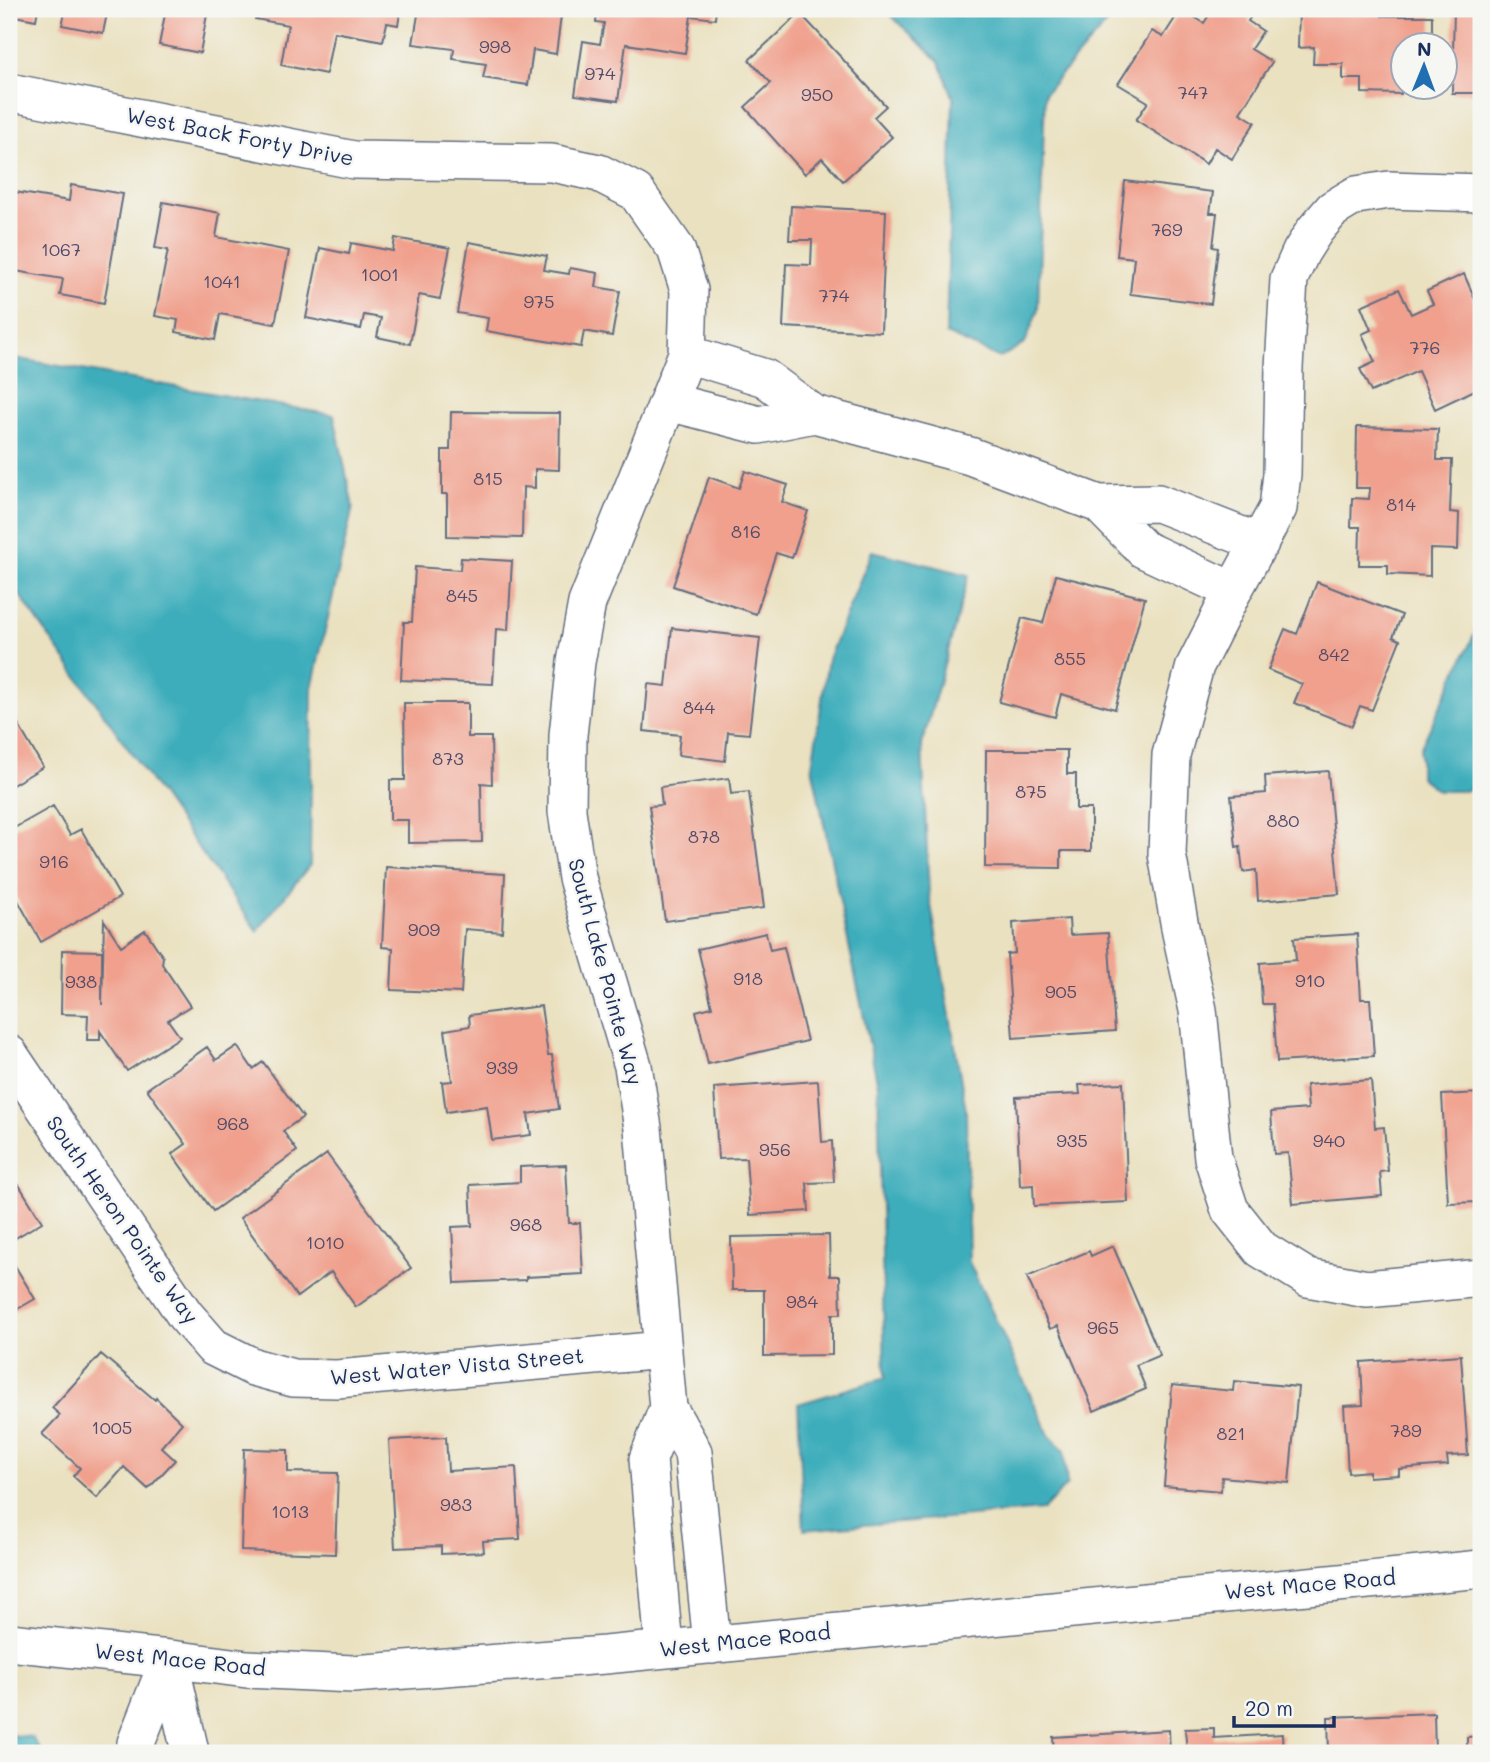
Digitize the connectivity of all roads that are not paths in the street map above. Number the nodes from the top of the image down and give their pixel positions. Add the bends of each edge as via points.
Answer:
1 (9, 92) edge
2 (636, 192) joint
3 (1481, 193) edge
4 (687, 354) junction
5 (668, 402) junction
6 (814, 414) junction
7 (1099, 504) junction
8 (1260, 543) junction
9 (1233, 591) junction
10 (9, 1054) edge
11 (1481, 1278) edge
12 (663, 1350) junction
13 (253, 1367) joint
14 (668, 1408) junction
15 (1481, 1569) edge
16 (9, 1642) edge
17 (712, 1644) junction
18 (664, 1649) junction
19 (169, 1659) junction
20 (135, 1753) edge
21 (189, 1753) edge

1 - 2 street, West Back Forty Drive via 354,160 552,163 598,173
2 - 4 street, South Lake Pointe Way via 676,248 688,290
3 - 8 street via 1389,190 1356,195 1333,209 1301,252 1289,279 1278,508
4 - 5 street, South Lake Pointe Way
4 - 6 street via 765,378
5 - 6 street via 759,425
5 - 12 street, South Lake Pointe Way via 587,603 568,735 567,811 577,878 633,1066
6 - 7 street via 970,456
7 - 8 street via 1158,503
7 - 9 street via 1143,549
8 - 9 street
9 - 11 street via 1195,666 1171,755 1167,854 1198,1010 1213,1158 1230,1210 1261,1249 1308,1278 1367,1289
10 - 13 street, South Heron Pointe Way via 185,1315 213,1347
12 - 13 street, West Water Vista Street via 337,1379 293,1378
12 - 14 street, South Lake Pointe Way
14 - 17 street, South Lake Pointe Way via 693,1452
14 - 18 street, South Lake Pointe Way via 648,1459
15 - 17 street, West Mace Road
16 - 19 street, West Mace Road
17 - 18 street, West Mace Road
18 - 19 street, West Mace Road via 353,1674 247,1669
19 - 20 street
19 - 21 street

